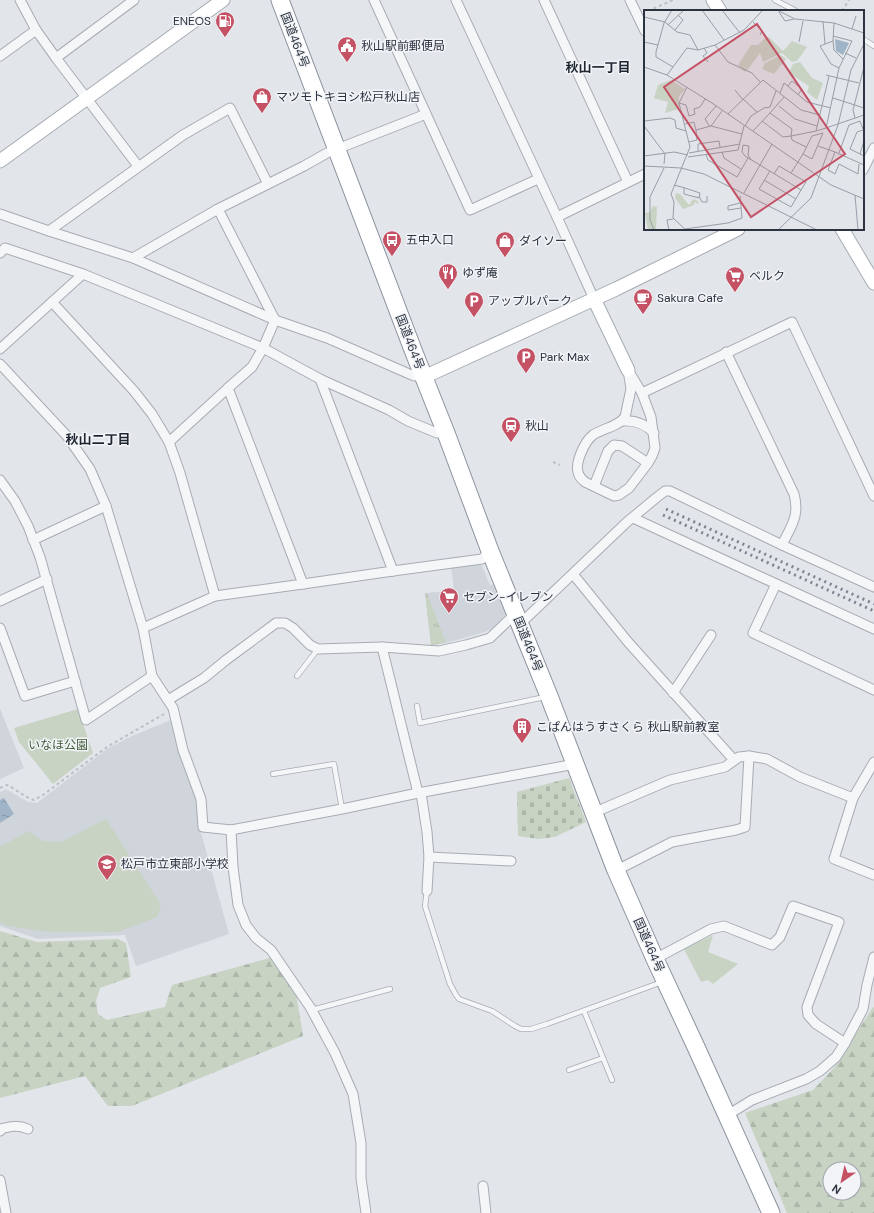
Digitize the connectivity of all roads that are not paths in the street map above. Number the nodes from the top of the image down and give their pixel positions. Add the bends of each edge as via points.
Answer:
1 (134, 0) edge
2 (223, 0) edge
3 (280, 0) edge
4 (374, 0) edge
5 (456, 0) edge
6 (544, 0) edge
7 (630, 0) edge
8 (713, 0) edge
9 (774, 0) edge
10 (24, 2) edge
11 (719, 10) edge
12 (794, 10) edge
13 (644, 29) edge
14 (36, 30) junction
15 (864, 40) edge
16 (874, 46) edge
17 (0, 56) edge
18 (56, 58) junction
19 (87, 98) junction
20 (426, 114) junction
21 (874, 148) edge
22 (337, 150) junction
23 (0, 161) edge
24 (138, 166) junction
25 (864, 168) edge
26 (644, 174) edge
27 (538, 178) junction
28 (628, 182) junction
29 (268, 184) junction
30 (218, 209) junction
31 (0, 214) edge
32 (557, 217) junction
33 (736, 230) edge
34 (843, 230) edge
35 (49, 231) junction
36 (2, 249) edge
37 (133, 258) junction
38 (83, 274) junction
39 (874, 283) edge
40 (594, 299) junction
41 (52, 302) junction
42 (275, 320) junction
43 (264, 348) junction
44 (0, 349) edge
45 (726, 352) junction
46 (0, 364) edge
47 (628, 370) junction
48 (419, 376) junction
49 (320, 379) junction
50 (228, 388) junction
51 (642, 393) junction
52 (623, 421) junction
53 (437, 433) dead end
54 (654, 433) junction
55 (169, 442) junction
56 (648, 463) junction
57 (0, 480) edge
58 (594, 486) junction
59 (874, 496) edge
60 (106, 506) junction
61 (632, 518) junction
62 (33, 540) junction
63 (782, 545) junction
64 (490, 551) junction
65 (393, 571) junction
66 (573, 574) junction
67 (47, 580) junction
68 (303, 584) junction
69 (776, 584) junction
70 (874, 587) edge
71 (214, 596) junction
72 (0, 601) edge
73 (518, 619) junction
74 (0, 628) edge
75 (143, 628) junction
76 (874, 629) edge
77 (711, 635) dead end
78 (382, 647) junction
79 (318, 649) junction
80 (152, 676) junction
81 (297, 676) dead end
82 (75, 681) junction
83 (874, 690) edge
84 (673, 693) junction
85 (548, 696) junction
86 (168, 700) junction
87 (417, 706) dead end
88 (749, 756) junction
89 (734, 760) junction
90 (874, 762) edge
91 (575, 764) junction
92 (273, 774) dead end
93 (419, 793) junction
94 (853, 798) junction
95 (342, 809) junction
96 (593, 813) junction
97 (231, 830) junction
98 (429, 856) junction
99 (510, 861) dead end
100 (615, 868) junction
101 (874, 875) edge
102 (427, 891) joint
103 (874, 957) edge
104 (655, 960) junction
105 (665, 981) junction
106 (390, 989) dead end
107 (312, 1010) junction
108 (584, 1011) junction
109 (845, 1043) junction
110 (603, 1058) junction
111 (569, 1070) dead end
112 (612, 1080) dead end
113 (726, 1116) junction
114 (28, 1129) dead end
115 (0, 1131) edge
116 (0, 1180) edge
117 (482, 1186) dead end
118 (6, 1213) edge
119 (366, 1213) edge
120 (486, 1213) edge
121 (771, 1213) edge

1 - 18 street
2 - 19 street
3 - 22 highway, 国道464号
4 - 20 street
5 - 27 street
6 - 28 street
7 - 13 street
8 - 11 street
9 - 12 lane
10 - 14 street
14 - 17 street
14 - 18 street
15 - 16 lane
18 - 19 street
19 - 23 street
19 - 24 street
20 - 22 street
20 - 27 street via 470,210
21 - 25 street
22 - 29 street
22 - 48 highway, 国道464号
24 - 29 street via 183,135 230,108
24 - 35 street
26 - 28 street
27 - 32 street
28 - 32 street
29 - 30 street
30 - 37 street
30 - 42 street
31 - 35 street
32 - 40 street
33 - 40 street
34 - 39 street
35 - 37 street
36 - 38 street
37 - 42 street
38 - 41 street
38 - 43 street
40 - 47 street
40 - 48 street
41 - 44 street
41 - 55 street via 134,391
42 - 43 street
42 - 48 street via 327,338
43 - 49 street
43 - 50 street via 252,367
45 - 51 street
45 - 59 street via 792,322
45 - 63 street via 797,504 792,524
46 - 60 street via 67,436 90,469
47 - 51 street
47 - 52 street via 631,389
48 - 64 highway, 国道464号 via 446,433
49 - 53 street
49 - 65 street
50 - 55 street
50 - 68 street
51 - 54 street
52 - 54 street via 638,422
52 - 58 street via 592,436 585,444 578,463 578,473 581,479
54 - 56 street via 655,448
55 - 71 street
56 - 58 street via 629,488 620,495 614,496
56 - 58 street via 622,446 614,445 608,451
57 - 62 street via 15,501
60 - 62 street
60 - 75 street
61 - 63 street via 665,491 670,491
61 - 66 street
61 - 69 street
62 - 67 street
63 - 70 street
64 - 65 street via 482,559
64 - 73 highway, 国道464号
65 - 68 street
66 - 73 street
66 - 84 street
67 - 72 street
67 - 82 street
68 - 71 street
69 - 76 street
69 - 83 street via 753,633
71 - 75 street
73 - 78 street via 490,638 439,651
73 - 85 highway, 国道464号
74 - 82 street via 25,696
75 - 80 street
77 - 84 street
78 - 79 street
78 - 93 street
79 - 81 lane
79 - 86 street via 285,623 276,624 204,678
80 - 82 street via 86,720
80 - 86 street
84 - 89 street
85 - 87 lane via 420,723
85 - 91 highway, 国道464号
86 - 97 street via 173,708 183,750 201,799 203,827
88 - 89 street
88 - 94 street via 768,759 800,777
88 - 100 street via 745,827 672,842 624,867
89 - 96 street via 725,768 670,780
90 - 94 street
91 - 93 street
91 - 96 highway, 国道464号
92 - 95 lane via 334,764
93 - 95 street
93 - 98 street
94 - 101 street via 834,859
95 - 97 street
96 - 100 highway, 国道464号
97 - 107 street via 238,905 246,925 256,938 271,950
98 - 99 street
98 - 102 street
100 - 104 highway, 国道464号
102 - 108 lane via 425,906 450,984 459,999 492,1011 521,1029 531,1029
103 - 109 street via 863,1009
104 - 105 highway, 国道464号
104 - 109 street via 711,929 724,926 772,945 780,937 793,906 840,922 807,1007 808,1015 816,1024
105 - 108 lane
105 - 113 highway, 国道464号
106 - 107 lane
107 - 119 street via 353,1094 361,1143 361,1178
108 - 110 lane
109 - 113 street via 836,1057 820,1071 752,1100
110 - 111 lane
110 - 112 lane
113 - 121 highway, 国道464号
114 - 115 street via 12,1126
116 - 118 street
117 - 120 street

